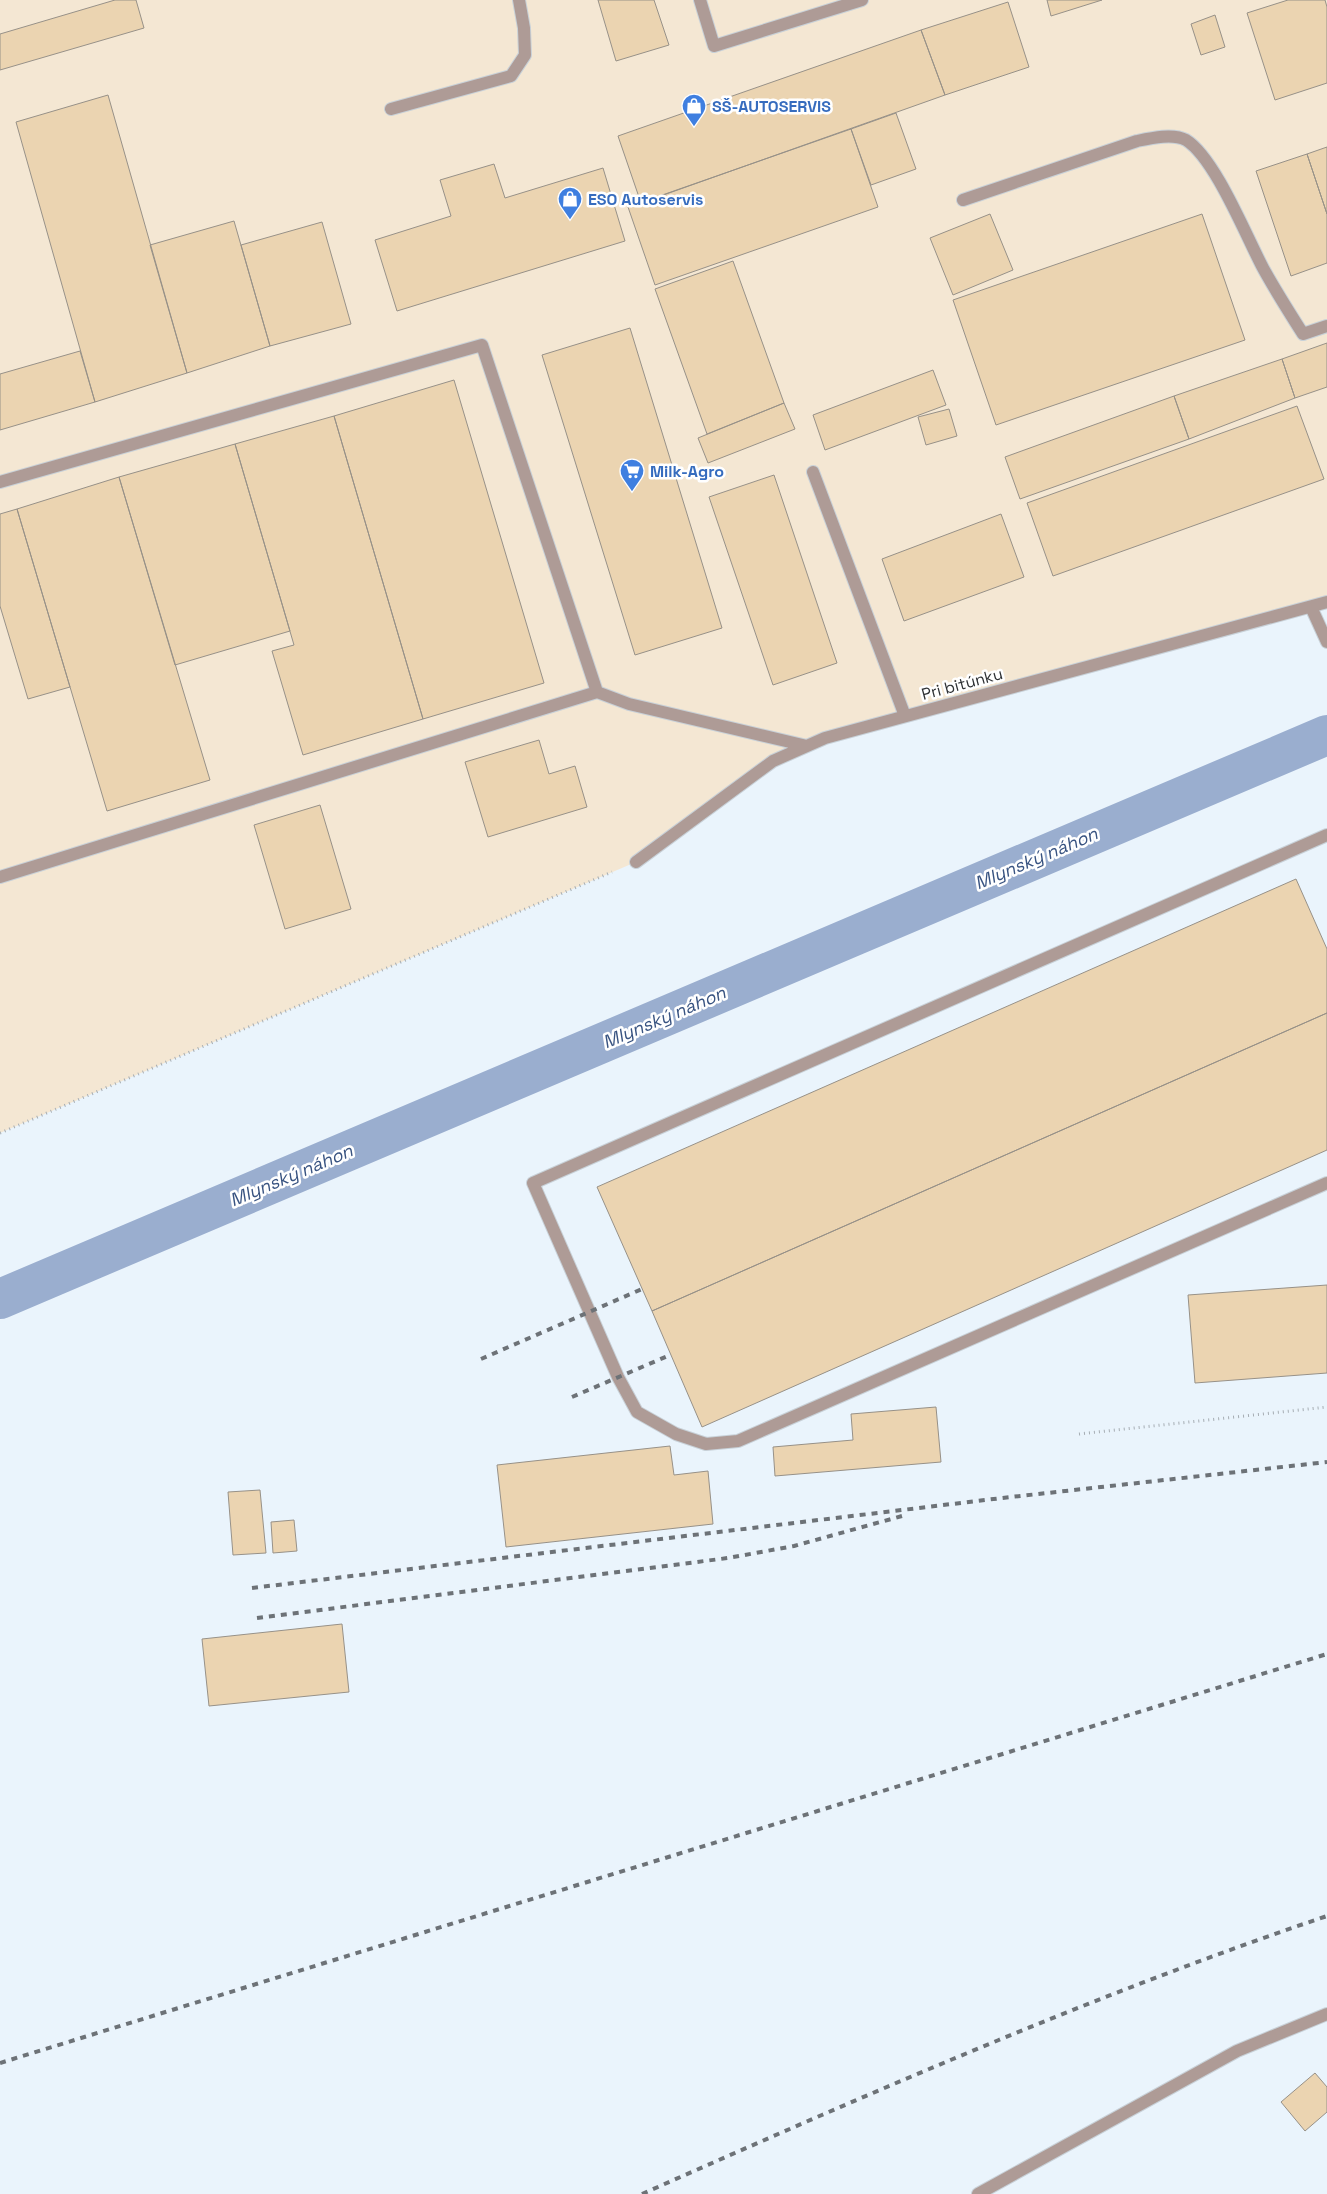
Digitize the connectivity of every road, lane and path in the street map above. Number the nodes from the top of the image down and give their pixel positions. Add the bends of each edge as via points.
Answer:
1 (519, 0) edge
2 (700, 0) edge
3 (862, 0) edge
4 (391, 109) dead end
5 (963, 200) dead end
6 (1327, 326) edge
7 (813, 472) dead end
8 (0, 482) edge
9 (1327, 602) edge
10 (1311, 606) junction
11 (1327, 642) edge
12 (597, 692) junction
13 (905, 716) junction
14 (807, 746) junction
15 (1327, 835) edge
16 (636, 862) joint
17 (0, 877) edge
18 (0, 1133) edge
19 (1327, 1183) edge
20 (1327, 1407) edge
21 (1078, 1434) dead end
22 (1327, 2014) edge
23 (978, 2194) edge

1 - 4 lane via 525,55 511,76
2 - 3 lane via 714,46
5 - 6 lane via 1137,141 1161,137 1185,139 1198,149 1214,172 1264,270 1303,334
7 - 13 lane
8 - 12 lane via 482,345
9 - 10 lane, Pri bitúnku
10 - 11 lane
10 - 13 lane, Pri bitúnku
12 - 14 lane via 629,704
12 - 17 lane
13 - 14 lane, Pri bitúnku
14 - 16 lane, Pri bitúnku via 773,761
15 - 19 lane via 533,1183 618,1377 637,1412 676,1434 706,1444 738,1441
16 - 18 path
20 - 21 path
22 - 23 lane via 1238,2050

